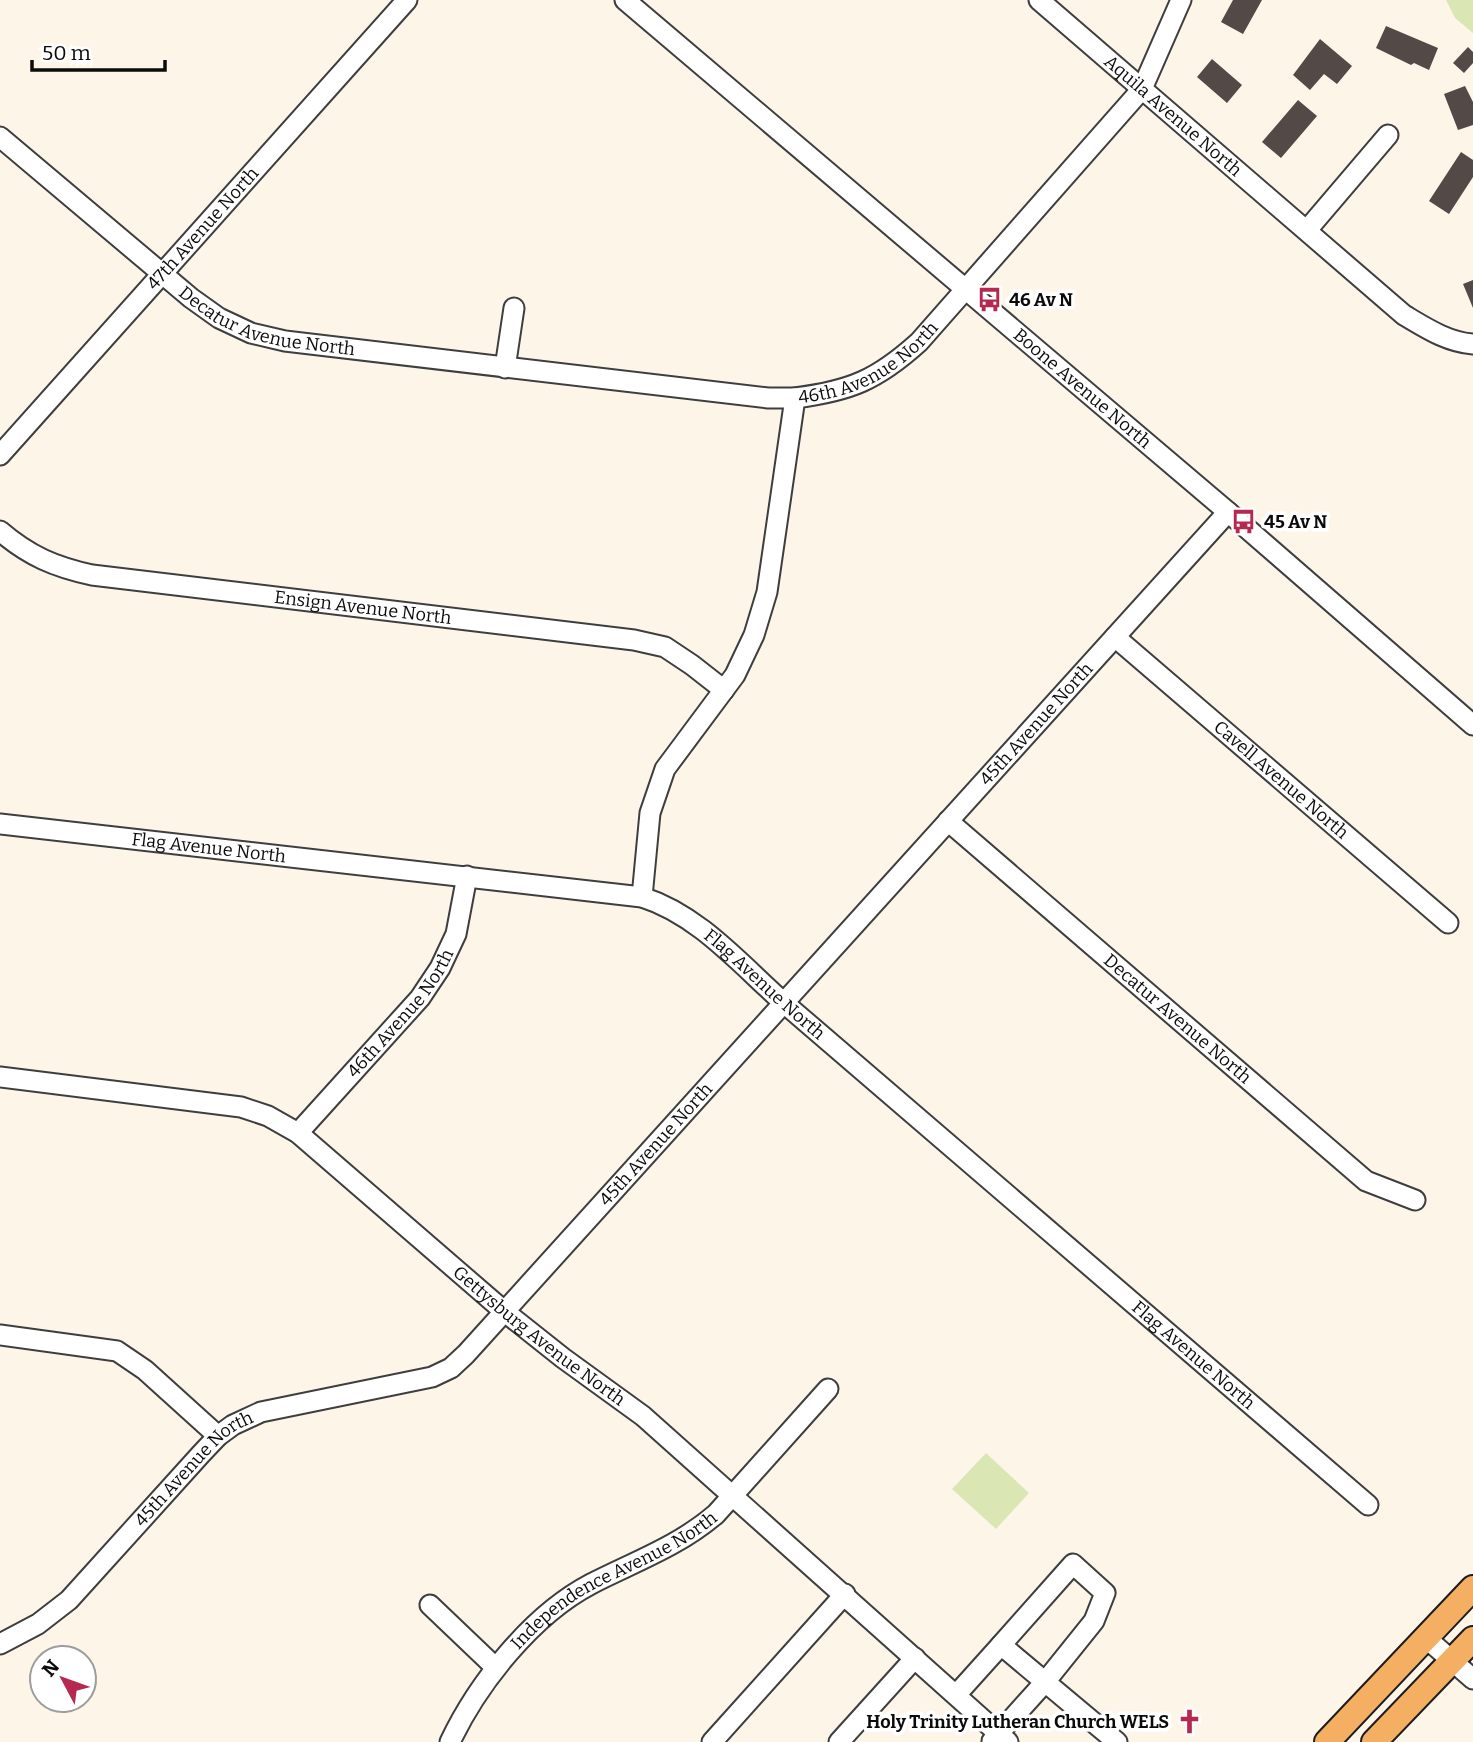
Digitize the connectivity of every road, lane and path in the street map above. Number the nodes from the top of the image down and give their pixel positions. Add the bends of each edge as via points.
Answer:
1 (407, 0) edge
2 (625, 0) edge
3 (1039, 0) edge
4 (1181, 0) edge
5 (1142, 89) junction
6 (1388, 135) dead end
7 (0, 137) edge
8 (1307, 230) junction
9 (162, 275) junction
10 (964, 289) junction
11 (514, 308) dead end
12 (1473, 344) edge
13 (505, 368) junction
14 (795, 398) junction
15 (0, 455) edge
16 (1227, 512) junction
17 (0, 531) edge
18 (1115, 637) junction
19 (724, 690) junction
20 (1473, 725) edge
21 (948, 821) junction
22 (0, 824) edge
23 (467, 876) junction
24 (642, 897) junction
25 (1448, 923) dead end
26 (784, 1003) junction
27 (0, 1077) edge
28 (298, 1133) junction
29 (1415, 1200) dead end
30 (505, 1312) junction
31 (0, 1335) edge
32 (828, 1389) dead end
33 (218, 1436) junction
34 (733, 1495) junction
35 (1368, 1504) dead end
36 (1473, 1588) edge
37 (845, 1594) junction
38 (430, 1605) dead end
39 (1426, 1638) junction
40 (1473, 1639) edge
41 (0, 1644) edge
42 (1001, 1645) junction
43 (915, 1658) junction
44 (1452, 1661) junction
45 (495, 1667) junction
46 (1473, 1679) edge
47 (1045, 1682) junction
48 (956, 1695) junction
49 (999, 1739) edge
50 (450, 1742) edge
51 (712, 1742) edge
52 (839, 1742) edge
53 (1117, 1742) edge
54 (1327, 1742) edge
55 (1374, 1742) edge

1 - 9 street, 47th Avenue North
2 - 10 street, Boone Avenue North
3 - 5 street, Aquila Avenue North
4 - 5 street, 46th Avenue North
5 - 8 street, Aquila Avenue North
5 - 10 street, 46th Avenue North
6 - 8 street
7 - 9 street, Decatur Avenue North
8 - 12 street, Aquila Avenue North via 1404,315 1431,332
9 - 13 street, Decatur Avenue North via 219,318 251,333
9 - 15 street, 47th Avenue North
10 - 14 street, 46th Avenue North via 892,366 863,383
10 - 16 street, Boone Avenue North
11 - 13 street
13 - 14 street, Decatur Avenue North
14 - 19 street, 46th Avenue North via 767,593 754,635
16 - 18 street, 45th Avenue North
16 - 20 street, Boone Avenue North
17 - 19 street, Ensign Avenue North via 32,555 92,575 634,640 665,647
18 - 21 street, 45th Avenue North
18 - 25 street, Cavell Avenue North
19 - 24 street, 46th Avenue North via 660,780 650,813
21 - 26 street, 45th Avenue North
21 - 29 street, Decatur Avenue North via 1366,1181
22 - 23 street, Flag Avenue North
23 - 24 street, Flag Avenue North
23 - 28 street, 46th Avenue North via 456,934 440,968 420,998
24 - 26 street, Flag Avenue North via 697,925
26 - 30 street, 45th Avenue North
26 - 35 street, Flag Avenue North
27 - 28 street, Gettysburg Avenue North via 241,1107
28 - 30 street, Gettysburg Avenue North
30 - 33 street, 45th Avenue North via 451,1368 432,1377 261,1412
30 - 34 street, Gettysburg Avenue North via 643,1416
31 - 33 street via 117,1350
32 - 34 street, Independence Avenue North
33 - 41 street, 45th Avenue North via 69,1600 38,1624
34 - 37 street, Gettysburg Avenue North
34 - 45 street, Independence Avenue North via 689,1535 557,1606
36 - 39 main road
37 - 43 street, Gettysburg Avenue North
37 - 51 street
38 - 45 street
39 - 44 street
39 - 54 main road
40 - 44 main road
42 - 47 street
42 - 47 street via 1073,1564 1105,1593 1094,1621
42 - 48 street
43 - 48 street, Gettysburg Avenue North
43 - 52 street
44 - 46 street
44 - 55 main road
45 - 50 street, Independence Avenue North
47 - 49 street
47 - 53 street
48 - 49 street, Gettysburg Avenue North

